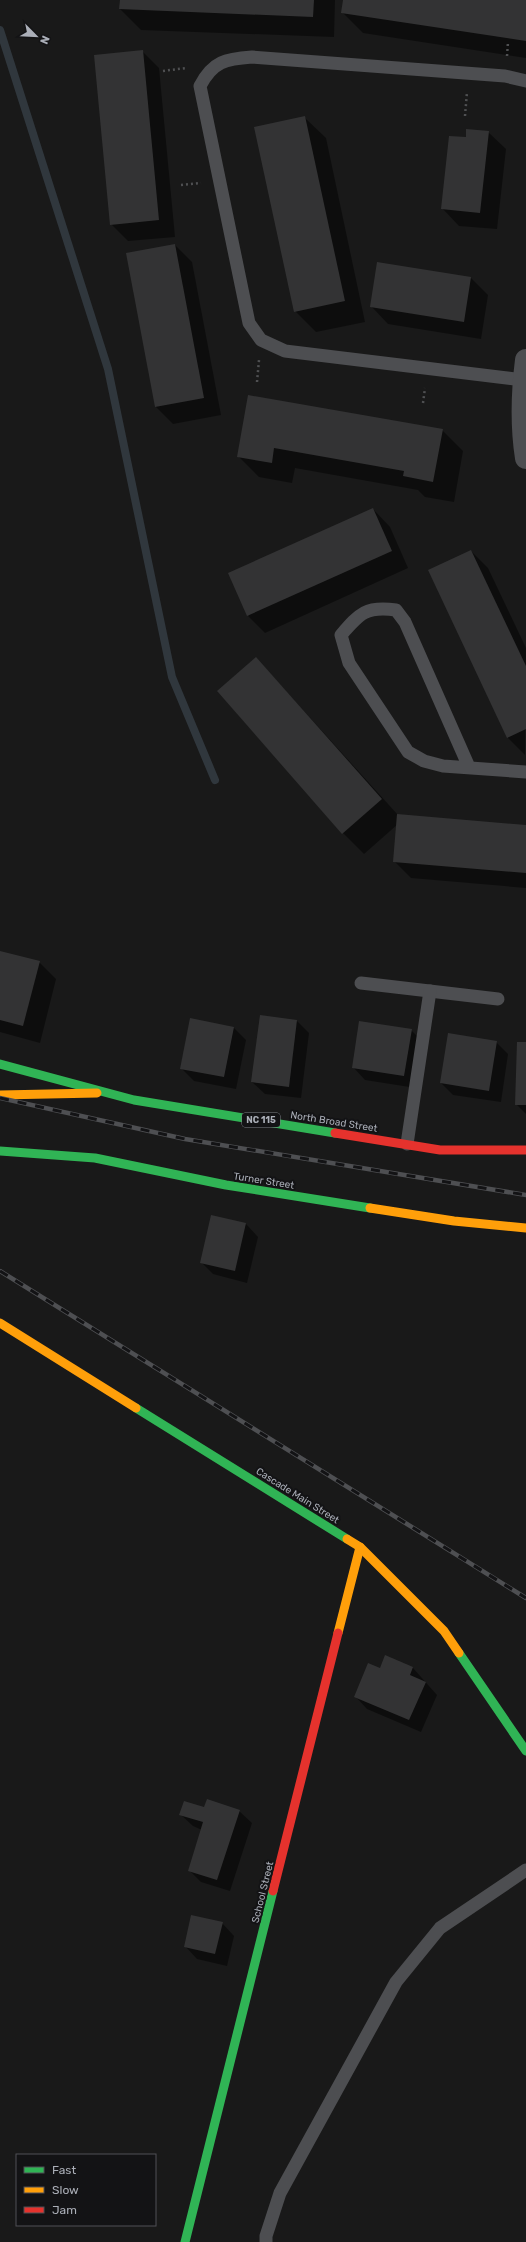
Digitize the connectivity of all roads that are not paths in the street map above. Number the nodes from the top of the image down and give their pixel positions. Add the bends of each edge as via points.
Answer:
1 (526, 80) edge
2 (525, 370) edge
3 (526, 458) edge
4 (469, 767) junction
5 (526, 772) edge
6 (361, 983) dead end
7 (430, 991) junction
8 (498, 999) dead end
9 (0, 1064) edge
10 (107, 1092) junction
11 (0, 1095) edge
12 (407, 1144) junction
13 (526, 1150) edge
14 (0, 1151) edge
15 (526, 1228) edge
16 (0, 1323) edge
17 (360, 1547) junction
18 (526, 1751) edge
19 (526, 1870) edge
20 (185, 2242) edge
21 (266, 2242) edge

1 - 2 lane via 505,76 252,57 225,59 207,72 200,86 249,323 261,340 285,350
2 - 3 street via 523,440
4 - 4 lane via 436,764 408,752 349,663 341,635 359,614 380,608 396,610 405,622
4 - 5 lane
6 - 7 lane
7 - 8 lane
7 - 12 lane
9 - 10 street, North Broad Street / NC 115
10 - 11 street
10 - 12 street, North Broad Street / NC 115 via 134,1100
12 - 13 street, North Broad Street / NC 115 via 440,1150
14 - 15 street, Turner Street via 95,1158 234,1187 454,1221
16 - 17 street, Cascade Main Street
17 - 18 street, Cascade Main Street via 444,1631
17 - 20 street, School Street
19 - 21 lane via 440,1928 396,1982 280,2193

